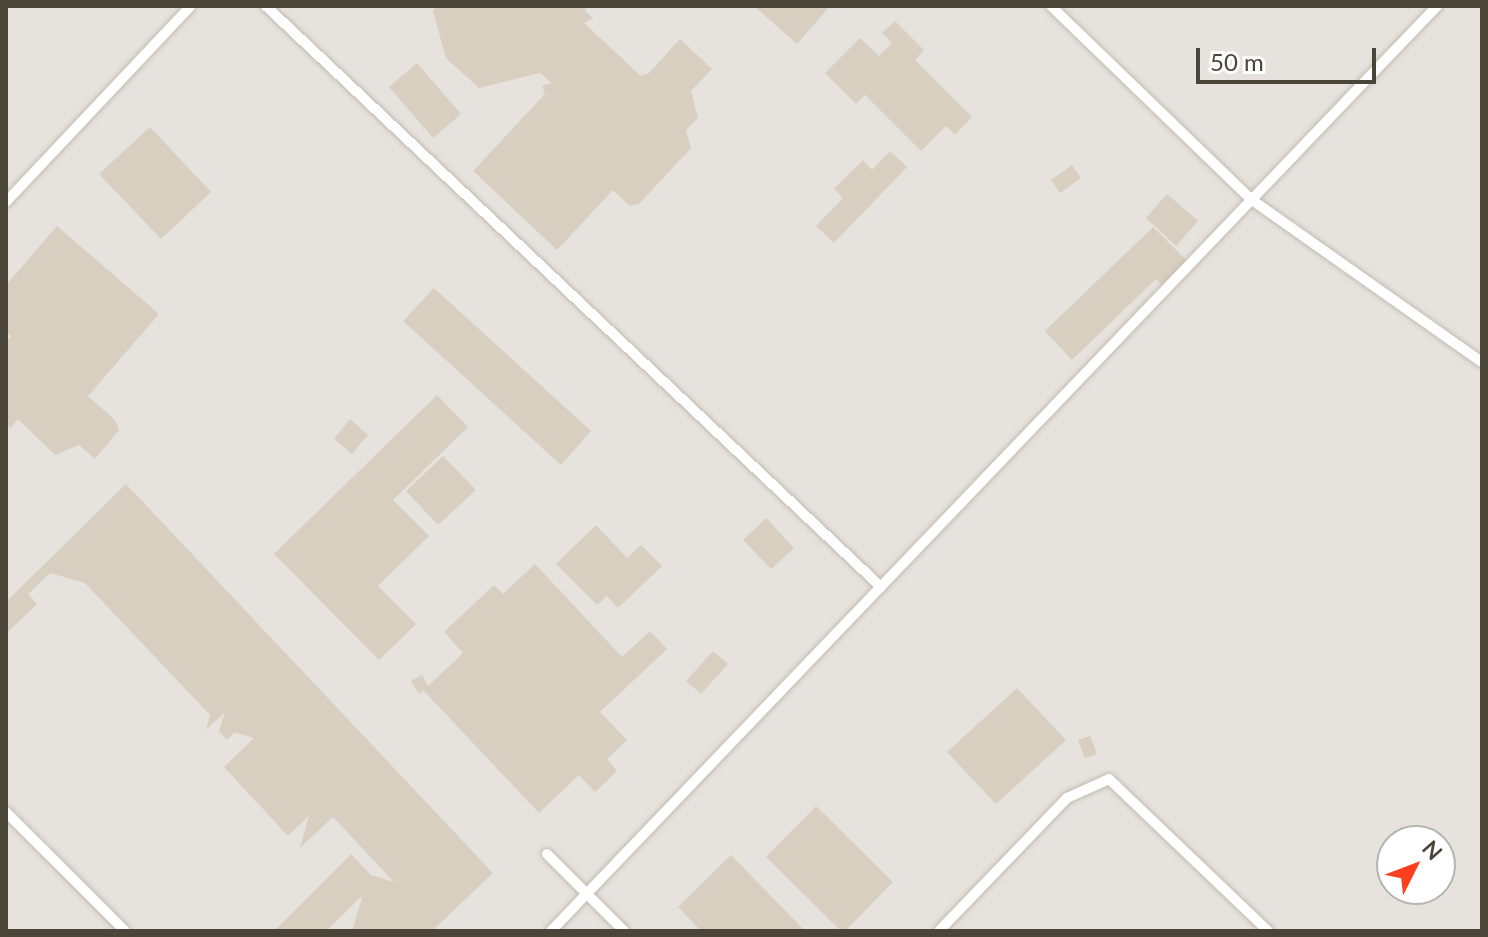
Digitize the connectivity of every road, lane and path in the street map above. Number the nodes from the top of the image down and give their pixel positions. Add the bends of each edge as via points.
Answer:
1 (191, 6) edge
2 (266, 6) edge
3 (1051, 6) edge
4 (1437, 6) edge
5 (1252, 200) junction
6 (6, 202) edge
7 (1482, 362) edge
8 (881, 587) junction
9 (6, 812) edge
10 (547, 854) dead end
11 (586, 895) junction
12 (125, 931) edge
13 (551, 931) edge
14 (624, 931) edge
15 (939, 931) edge
16 (1268, 931) edge

1 - 6 lane
2 - 8 lane
3 - 5 lane
4 - 5 lane
5 - 7 lane
5 - 8 lane
8 - 11 lane
9 - 12 lane
10 - 11 lane
11 - 13 lane
11 - 14 lane
15 - 16 lane via 1067,798 1109,779

